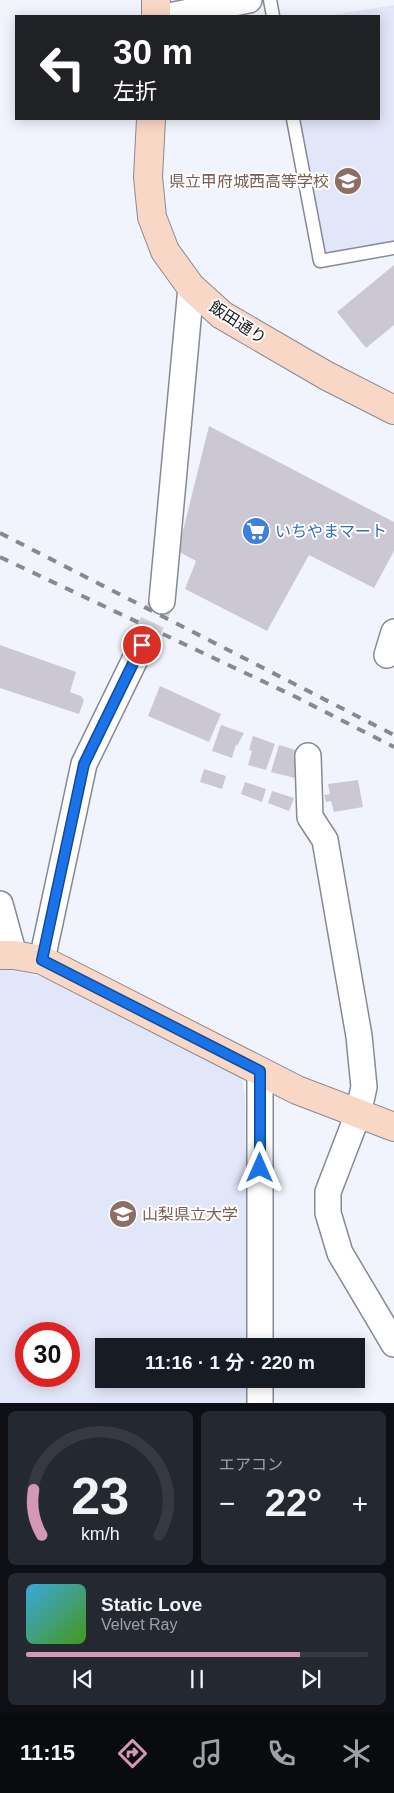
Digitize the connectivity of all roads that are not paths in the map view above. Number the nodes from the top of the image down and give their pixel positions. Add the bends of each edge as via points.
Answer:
1 (156, 0) edge
2 (249, 0) edge
3 (270, 0) edge
4 (156, 15) edge
5 (173, 15) edge
6 (273, 15) edge
7 (151, 120) edge
8 (293, 120) edge
9 (394, 248) edge
10 (191, 287) junction
11 (394, 410) edge
12 (162, 602) tunnel mouth
13 (142, 645) tunnel mouth
14 (308, 756) dead end
15 (0, 904) edge
16 (7, 955) edge
17 (42, 960) junction
18 (260, 1071) junction
19 (358, 1114) junction
20 (394, 1127) edge
21 (260, 1338) edge
22 (394, 1344) edge
23 (260, 1388) edge
24 (260, 1403) edge

1 - 4 main road
2 - 5 street
3 - 6 lane
7 - 10 main road, 飯田通り via 148,176 152,217 165,251
8 - 9 lane via 320,261
10 - 11 main road, 飯田通り via 222,315 327,376
10 - 12 street
13 - 17 street via 84,764
14 - 19 street via 310,817 325,840 359,1036 364,1087
15 - 16 street
16 - 17 main road
17 - 18 main road
18 - 19 main road via 297,1090
18 - 21 street
19 - 20 main road
19 - 22 street via 328,1192 328,1213 340,1253
23 - 24 street

